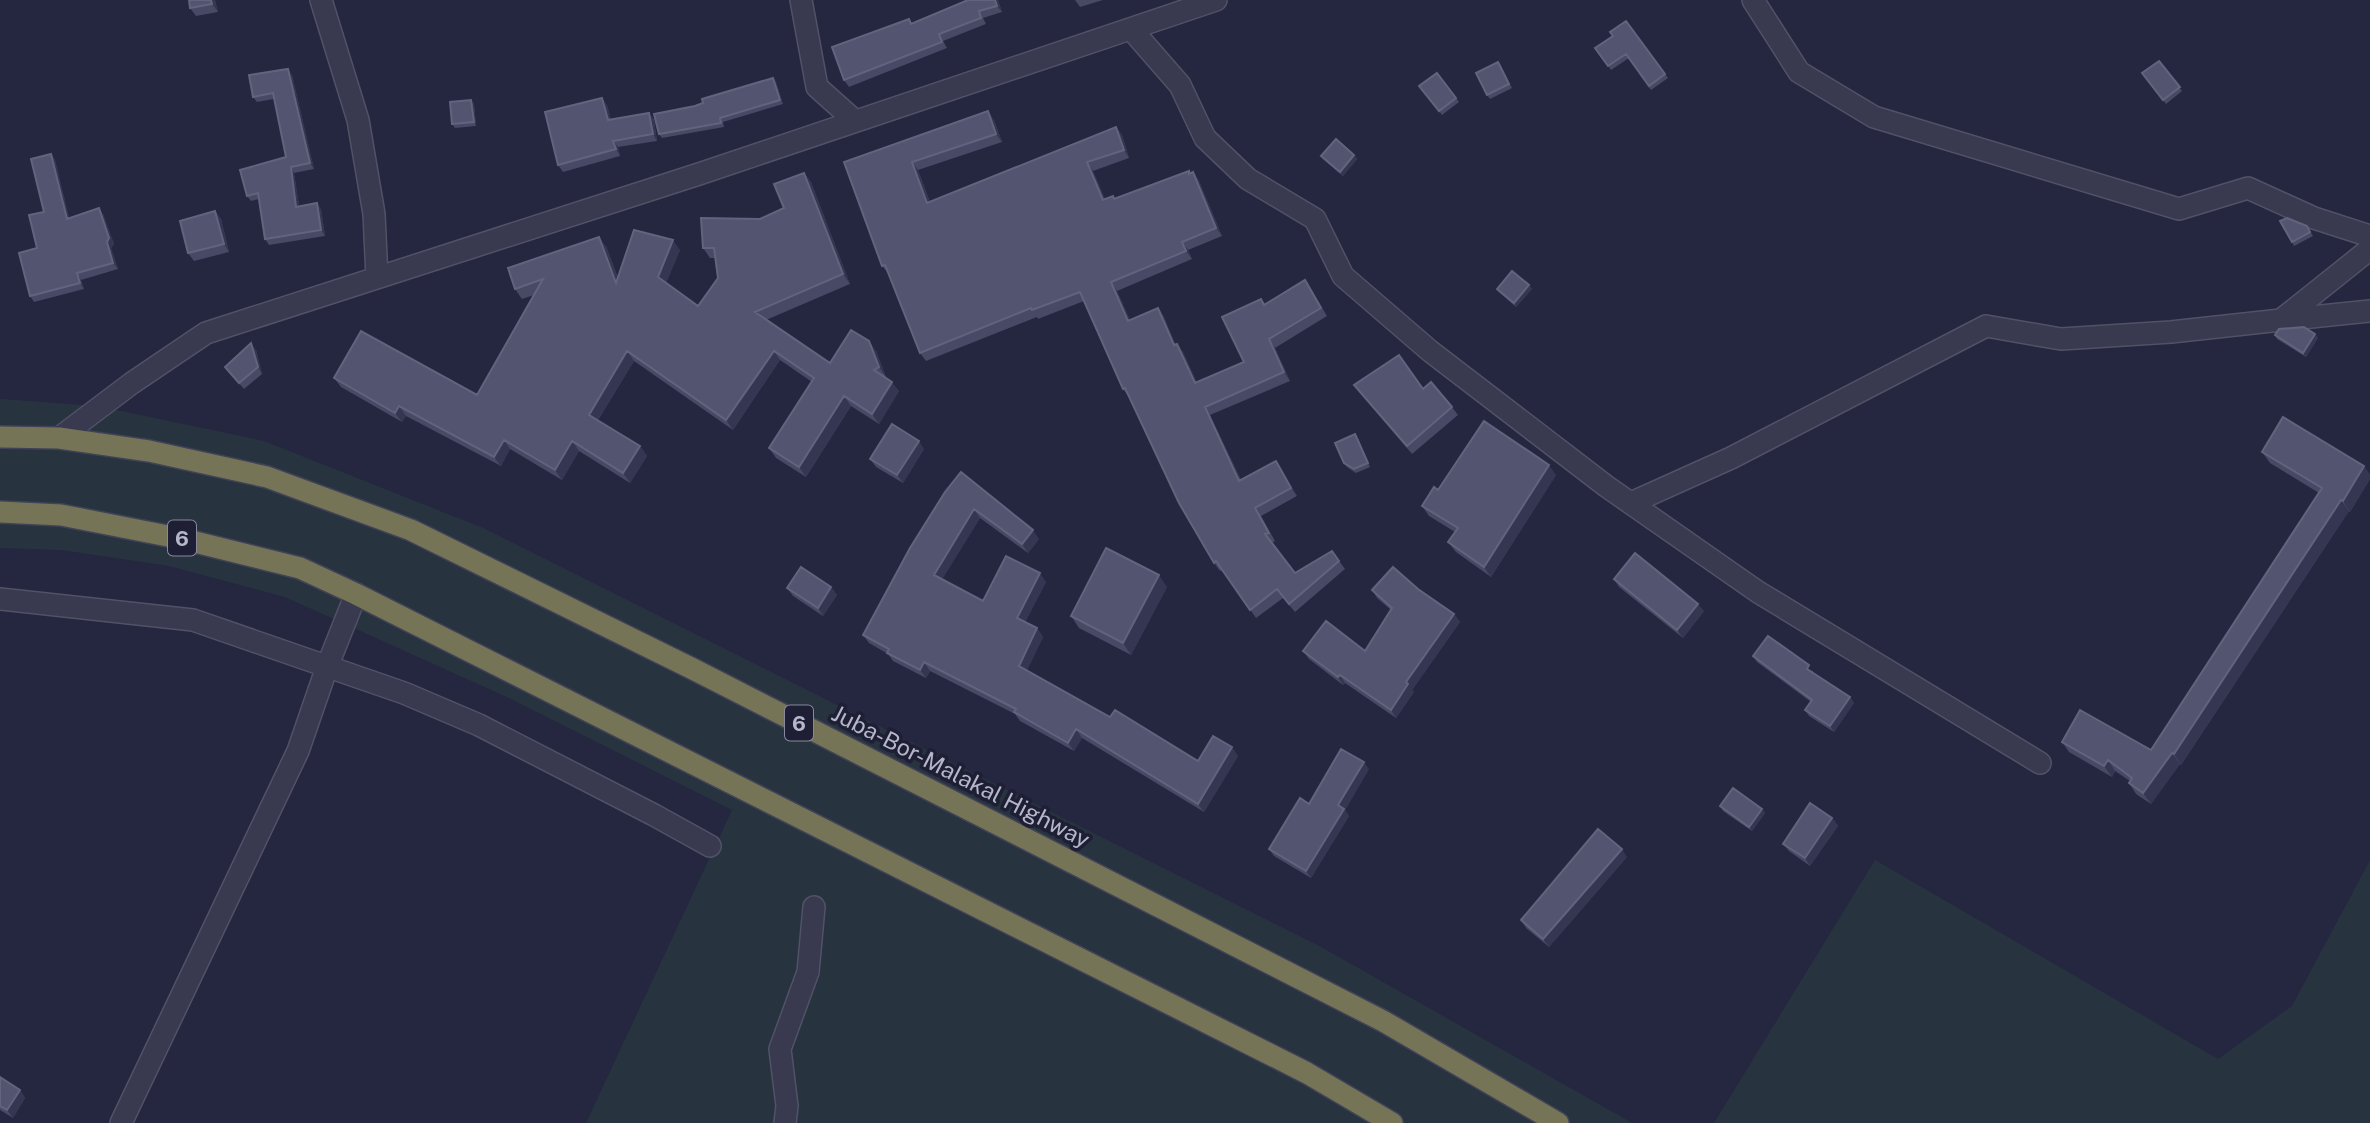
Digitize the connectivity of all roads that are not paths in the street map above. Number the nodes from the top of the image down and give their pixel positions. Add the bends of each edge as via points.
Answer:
1 (321, 0) edge
2 (801, 0) edge
3 (1216, 0) edge
4 (1753, 0) edge
5 (1132, 30) junction
6 (855, 121) junction
7 (2370, 236) edge
8 (2370, 249) edge
9 (377, 278) junction
10 (2370, 310) edge
11 (2281, 320) junction
12 (0, 437) edge
13 (59, 438) junction
14 (1631, 503) junction
15 (0, 512) edge
16 (356, 594) junction
17 (0, 599) edge
18 (327, 667) junction
19 (2040, 763) dead end
20 (709, 846) dead end
21 (814, 907) dead end
22 (121, 1123) edge
23 (785, 1123) edge
24 (1392, 1123) edge
25 (1558, 1123) edge

1 - 9 street via 358,120 374,214
2 - 6 street via 817,87
3 - 5 street
4 - 7 street via 1799,72 1874,117 2179,209 2248,188 2314,218
5 - 6 street
5 - 14 street via 1181,85 1206,138 1248,179 1315,219 1343,276 1430,351
6 - 9 street
8 - 11 street
9 - 13 street via 205,333
10 - 11 street
11 - 14 street via 2061,339 1986,326 1731,458
12 - 13 highway, Juba-Bor-Malakal Highway / 6
13 - 25 highway, Juba-Bor-Malakal Highway / 6 via 149,451 267,477 411,530 1383,1021
14 - 19 street via 1758,592
15 - 16 highway, 6 via 61,515 183,538 300,568
16 - 18 street
16 - 24 highway, 6 via 1307,1073
17 - 18 street via 193,620
18 - 20 street via 479,725
18 - 22 street via 298,751
21 - 23 street via 808,972 780,1049

